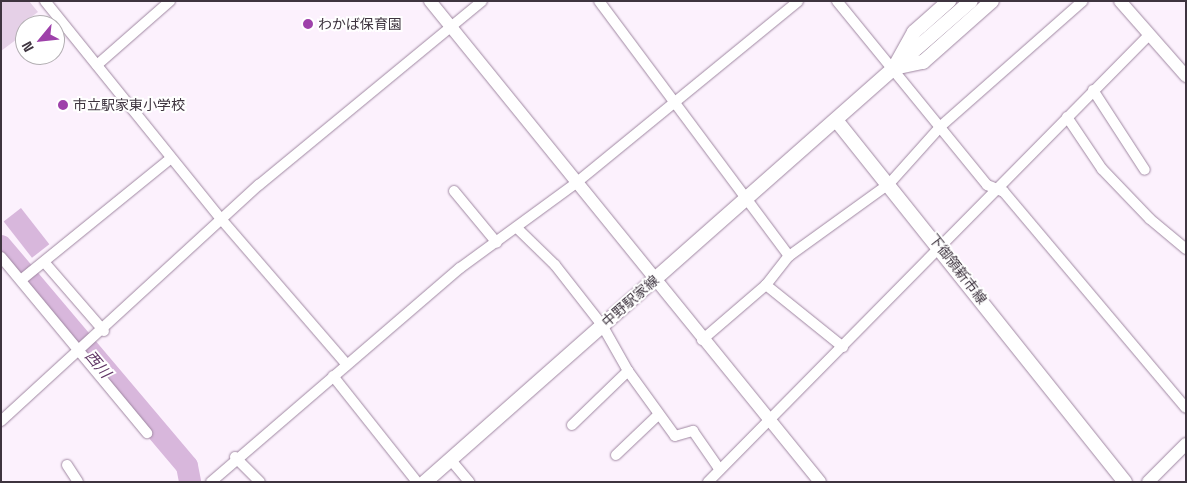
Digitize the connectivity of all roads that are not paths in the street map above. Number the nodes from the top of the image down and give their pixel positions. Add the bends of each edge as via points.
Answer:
1 (45, 1) edge
2 (170, 1) edge
3 (430, 1) edge
4 (482, 1) edge
5 (599, 1) edge
6 (798, 1) edge
7 (837, 1) edge
8 (949, 1) edge
9 (971, 1) edge
10 (992, 1) edge
11 (1083, 1) edge
12 (1120, 1) edge
13 (450, 26) junction
14 (1149, 34) junction
15 (96, 65) junction
16 (894, 68) junction
17 (1186, 76) edge
18 (1093, 90) junction
19 (676, 104) junction
20 (1067, 117) junction
21 (836, 120) junction
22 (940, 126) junction
23 (171, 158) junction
24 (1145, 170) dead end
25 (576, 184) junction
26 (889, 184) junction
27 (997, 188) junction
28 (454, 191) dead end
29 (745, 200) junction
30 (222, 220) junction
31 (518, 229) junction
32 (498, 243) junction
33 (940, 246) junction
34 (1186, 249) edge
35 (789, 256) junction
36 (1, 257) edge
37 (40, 266) junction
38 (654, 279) junction
39 (21, 280) junction
40 (766, 285) junction
41 (602, 325) junction
42 (104, 331) junction
43 (702, 340) junction
44 (843, 347) junction
45 (78, 355) junction
46 (347, 364) junction
47 (628, 371) junction
48 (333, 376) junction
49 (1186, 408) edge
50 (659, 414) junction
51 (1, 422) edge
52 (768, 422) junction
53 (572, 424) dead end
54 (147, 433) dead end
55 (1186, 444) edge
56 (616, 455) dead end
57 (235, 457) junction
58 (450, 459) junction
59 (67, 465) dead end
60 (720, 470) junction
61 (78, 482) edge
62 (211, 482) edge
63 (260, 482) edge
64 (417, 482) edge
65 (424, 482) edge
66 (469, 482) edge
67 (708, 482) edge
68 (820, 482) edge
69 (1125, 482) edge
70 (1148, 482) edge

1 - 15 street
2 - 15 street
3 - 13 street
4 - 13 street
5 - 19 street
6 - 19 street
7 - 16 street
8 - 16 main road via 914,32
9 - 16 main road
10 - 16 main road via 923,62
11 - 22 street
12 - 14 street
13 - 25 street
13 - 30 street
14 - 17 street
14 - 18 street
15 - 23 street
16 - 21 main road
16 - 22 street
18 - 20 street
18 - 24 street
19 - 25 street
19 - 29 street
20 - 27 street
20 - 34 street via 1102,169 1150,219
21 - 26 main road, 下御領新市線
21 - 29 main road, 中野駅家線
22 - 26 street
22 - 27 street via 987,185
23 - 30 street
23 - 37 street
25 - 31 street
25 - 38 street
26 - 33 main road, 下御領新市線
26 - 35 street
27 - 33 street
27 - 49 street via 1059,255 1080,286 1104,307
28 - 32 street
29 - 35 street
29 - 38 main road, 中野駅家線
30 - 42 street
30 - 46 street
31 - 32 street
31 - 41 street via 555,265
32 - 46 street via 460,268
33 - 44 street
33 - 69 main road, 下御領新市線
35 - 40 street
36 - 39 street
37 - 39 street
37 - 42 street
38 - 41 main road, 中野駅家線
38 - 43 street
39 - 45 street
40 - 43 street
40 - 44 street
41 - 47 street
41 - 58 main road, 中野駅家線
42 - 45 street
43 - 52 street
44 - 52 street
45 - 51 street
45 - 54 street
46 - 48 street
47 - 50 street
47 - 53 street
48 - 57 street
48 - 64 street
50 - 56 street
50 - 60 street via 676,436 693,431
52 - 60 street
52 - 68 street
55 - 70 street
57 - 62 street
57 - 63 street
58 - 65 main road, 中野駅家線
58 - 66 street
59 - 61 street
60 - 67 street

